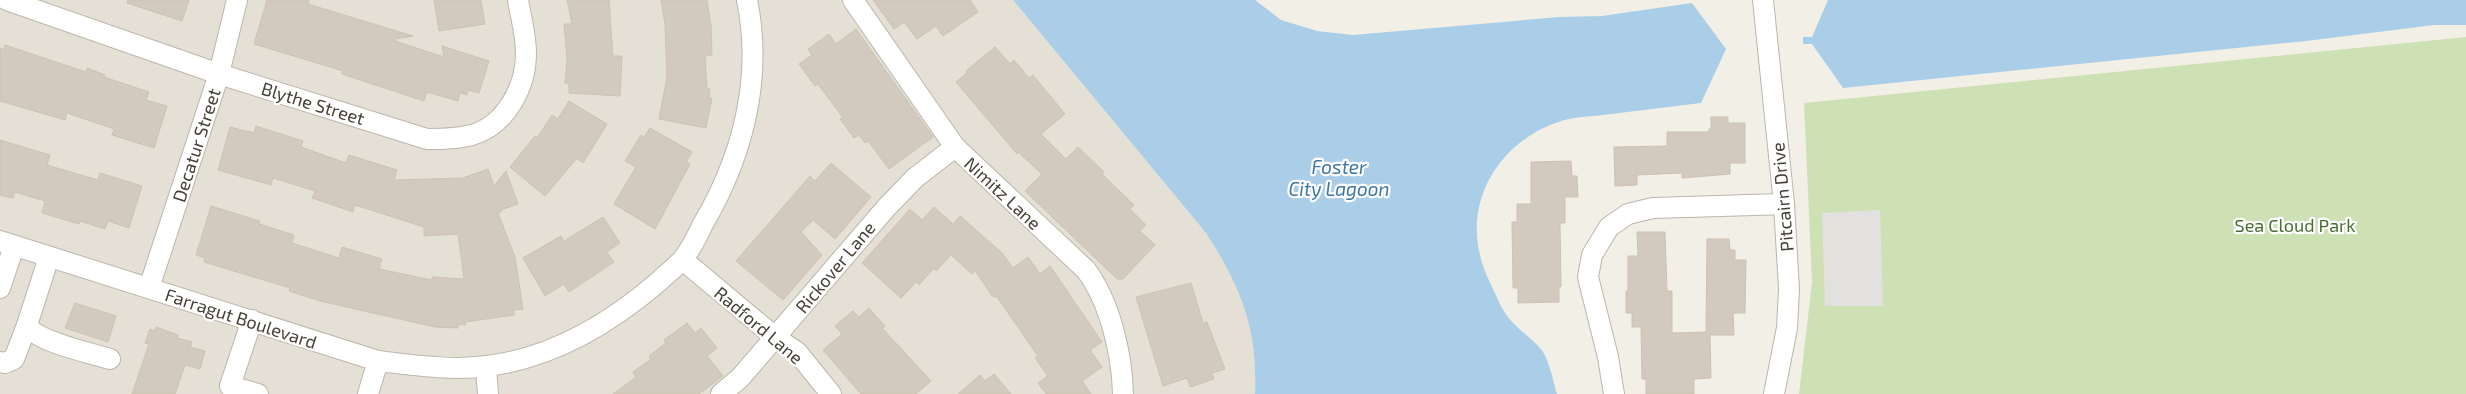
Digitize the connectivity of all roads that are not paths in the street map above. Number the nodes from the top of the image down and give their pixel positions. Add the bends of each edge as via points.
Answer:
1 (7, 0) edge
2 (237, 0) edge
3 (518, 0) edge
4 (747, 0) edge
5 (853, 0) edge
6 (1763, 0) edge
7 (219, 74) junction
8 (955, 147) junction
9 (1784, 204) junction
10 (7, 244) edge
11 (49, 257) junction
12 (683, 260) junction
13 (0, 288) edge
14 (149, 288) junction
15 (252, 320) junction
16 (27, 325) junction
17 (776, 338) junction
18 (110, 359) dead end
19 (378, 361) junction
20 (0, 362) edge
21 (486, 367) junction
22 (258, 394) edge
23 (368, 394) edge
24 (488, 394) edge
25 (721, 394) edge
26 (831, 394) edge
27 (1123, 394) edge
28 (1614, 394) edge
29 (1774, 394) edge

1 - 7 street, Blythe Street
2 - 7 street, Decatur Street
3 - 7 street, Blythe Street via 526,53 521,82 508,109 494,124 474,134 451,139 427,139
4 - 12 street, Farragut Boulevard via 753,26 753,62 751,93 739,149 715,204
5 - 8 street, Nimitz Lane
6 - 9 street, Pitcairn Drive
7 - 14 street, Decatur Street
8 - 17 street, Rickover Lane via 914,178 840,259
8 - 27 street, Nimitz Lane via 1086,270 1099,288 1122,364
9 - 28 street via 1653,208 1628,214 1609,227 1592,255 1588,277
9 - 29 street, Pitcairn Drive via 1789,289 1787,328
10 - 11 street, Farragut Boulevard
10 - 13 street
11 - 14 street, Farragut Boulevard
11 - 16 street
12 - 17 street, Radford Lane
12 - 21 street, Farragut Boulevard via 632,304 597,328 542,353
14 - 15 street, Farragut Boulevard
15 - 19 street, Farragut Boulevard
15 - 22 street via 230,386
16 - 18 street via 41,337
16 - 20 street via 14,359 5,364
17 - 25 street, Rickover Lane
17 - 26 street, Radford Lane via 797,352
19 - 21 street, Farragut Boulevard via 428,367
19 - 23 street
21 - 24 street

